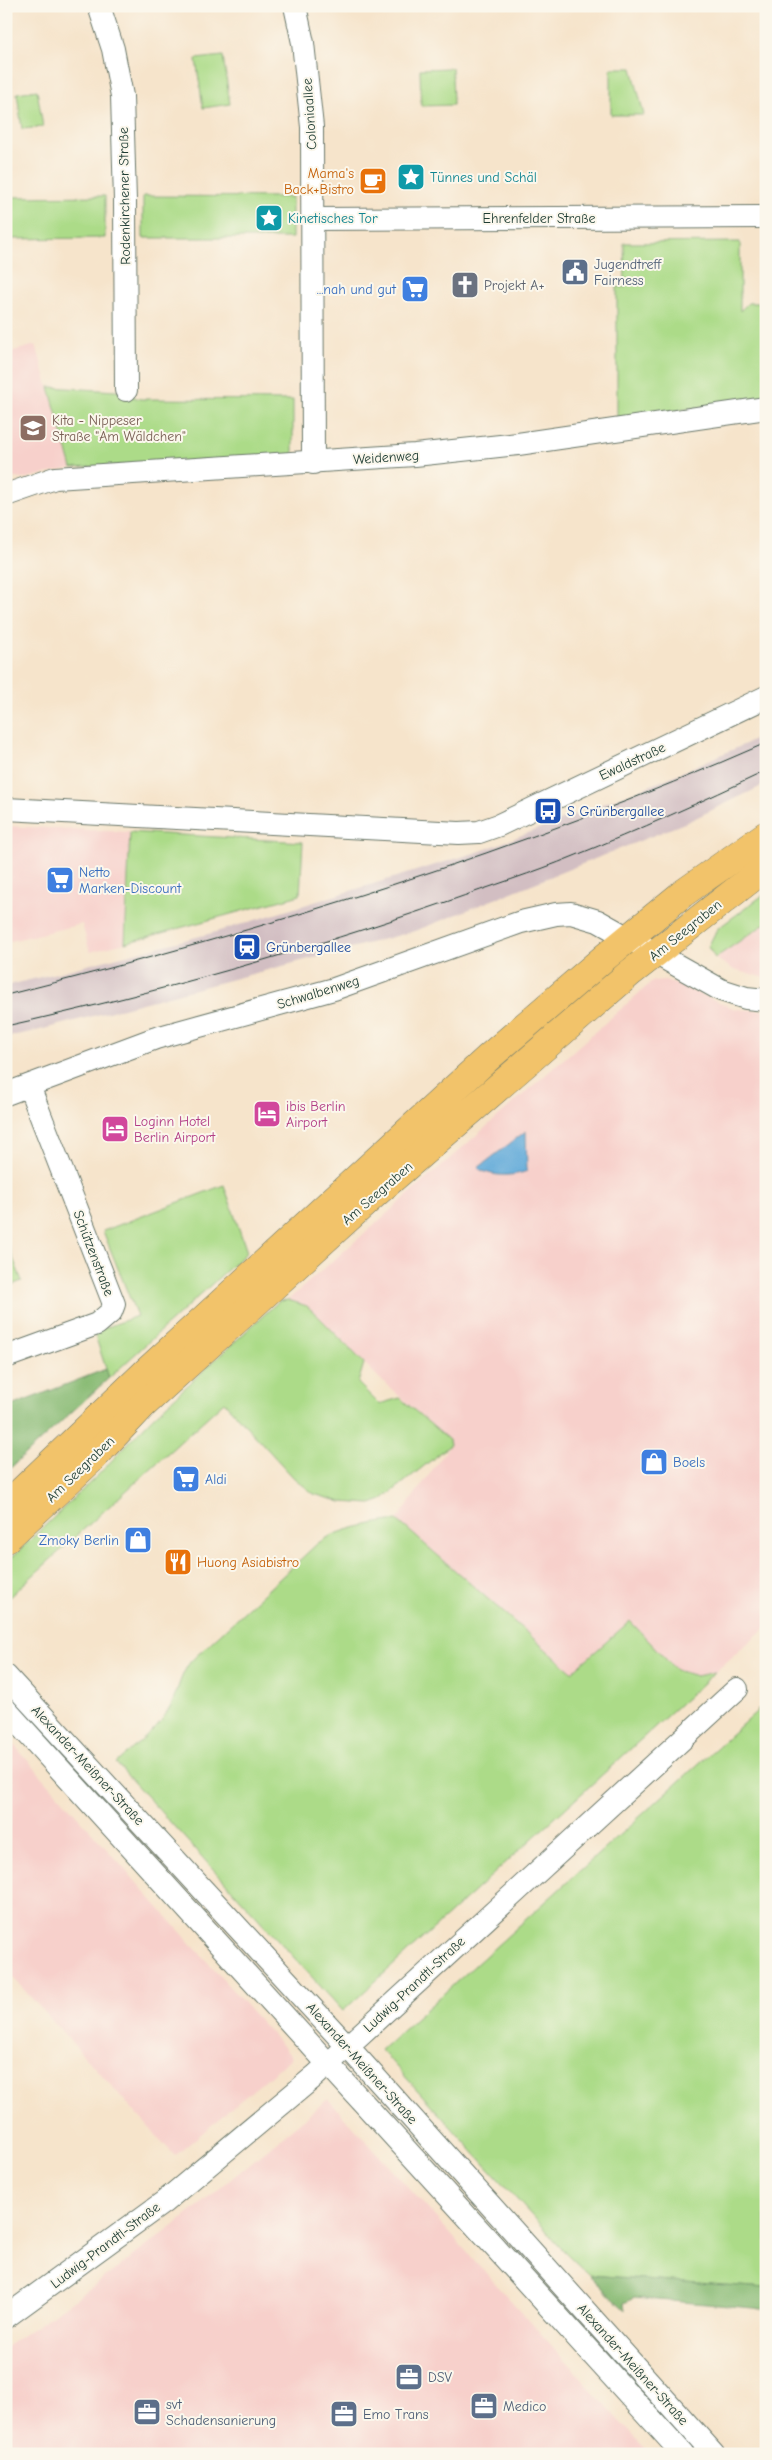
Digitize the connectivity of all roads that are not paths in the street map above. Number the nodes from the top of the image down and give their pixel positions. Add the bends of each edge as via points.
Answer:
1 (99, 6) edge
2 (295, 6) edge
3 (766, 217) edge
4 (312, 219) junction
5 (126, 390) dead end
6 (766, 408) edge
7 (313, 463) junction
8 (6, 495) edge
9 (766, 697) edge
10 (6, 809) edge
11 (766, 835) edge
12 (766, 867) edge
13 (628, 938) junction
14 (656, 953) junction
15 (766, 1000) edge
16 (29, 1086) junction
17 (6, 1094) edge
18 (6, 1358) edge
19 (6, 1506) edge
20 (6, 1539) edge
21 (6, 1676) edge
22 (737, 1689) dead end
23 (6, 1710) edge
24 (348, 2047) junction
25 (329, 2064) junction
26 (6, 2317) edge
27 (683, 2454) edge
28 (714, 2454) edge

1 - 5 street, Rodenkirchener Straße via 113,49 122,96 126,201
2 - 4 street, Coloniaallee via 309,94
3 - 4 street, Ehrenfelder Straße
4 - 7 street, Coloniaallee
6 - 7 street, Weidenweg via 518,444
7 - 8 street, Weidenweg via 55,478
9 - 10 street, Ewaldstraße via 479,832 459,834
11 - 13 main road, Am Seegraben via 682,894
12 - 14 main road, Am Seegraben
13 - 14 street
13 - 16 street, Schwalbenweg via 598,921 570,913 520,922 334,989 156,1038
13 - 19 main road, Am Seegraben via 454,1089 147,1371
14 - 15 street via 721,990
14 - 20 main road, Am Seegraben via 352,1214 150,1399 93,1458
16 - 17 street, Schwalbenweg
16 - 18 street, Schützenstraße via 114,1304 112,1312 97,1324
21 - 24 street, Alexander-Meißner-Straße
22 - 24 street, Ludwig-Prandtl-Straße
23 - 25 street, Alexander-Meißner-Straße
24 - 25 street, Ludwig-Prandtl-Straße
24 - 28 street, Alexander-Meißner-Straße
25 - 26 street, Ludwig-Prandtl-Straße via 164,2202
25 - 27 street, Alexander-Meißner-Straße

